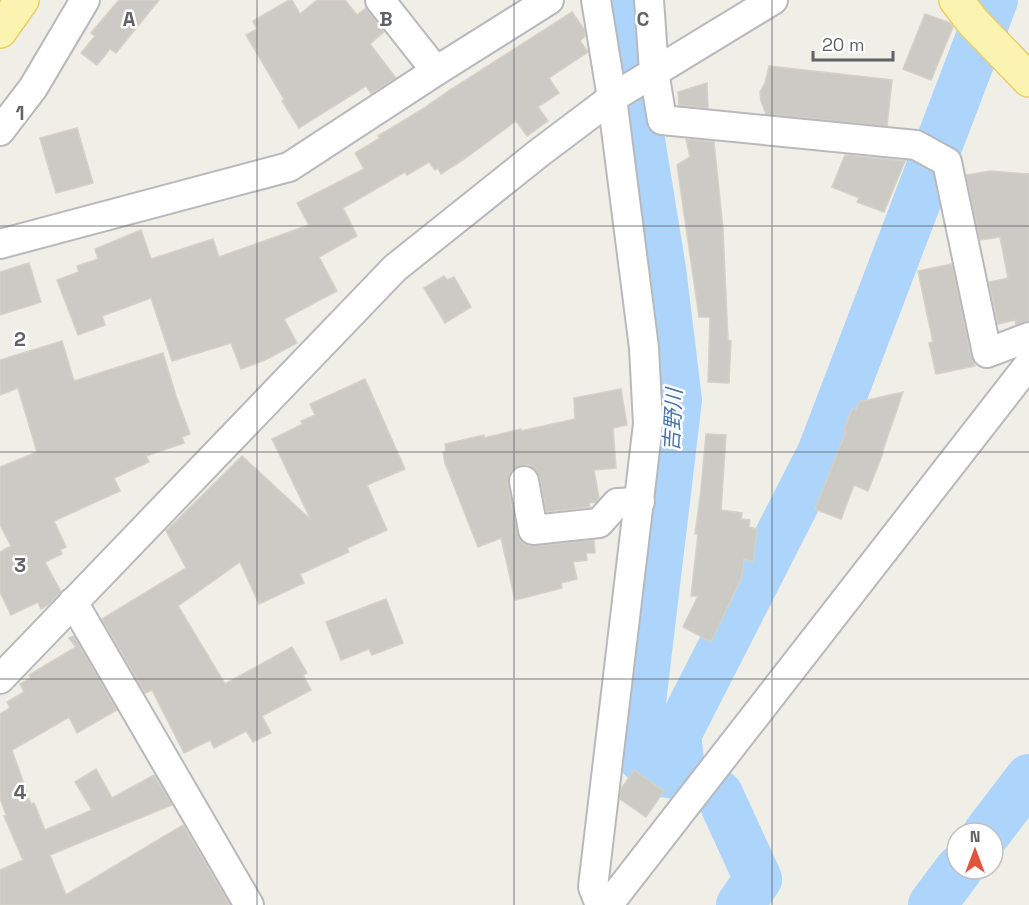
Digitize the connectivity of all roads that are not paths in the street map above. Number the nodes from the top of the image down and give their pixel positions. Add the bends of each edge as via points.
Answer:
1 (22, 0) edge
2 (85, 0) edge
3 (380, 0) edge
4 (549, 0) edge
5 (596, 0) edge
6 (649, 0) edge
7 (773, 0) edge
8 (965, 11) edge
9 (0, 31) edge
10 (436, 71) junction
11 (654, 71) junction
12 (1029, 80) edge
13 (612, 98) junction
14 (0, 130) edge
15 (0, 244) edge
16 (1029, 337) edge
17 (1029, 364) edge
18 (524, 481) dead end
19 (640, 502) junction
20 (74, 602) junction
21 (0, 679) edge
22 (249, 905) edge
23 (600, 905) edge
24 (608, 905) edge

1 - 9 main road
2 - 14 street via 33,88
3 - 10 street
4 - 10 street
5 - 13 street
6 - 11 street
7 - 11 street
8 - 12 main road
10 - 15 street via 289,167
11 - 13 street
11 - 16 street via 662,120 916,145 947,162 987,353
13 - 19 street via 644,348 648,424
13 - 20 street via 395,268
17 - 24 street
18 - 19 street via 533,530 599,524 617,503
19 - 23 street via 593,887
20 - 21 street
20 - 22 street

